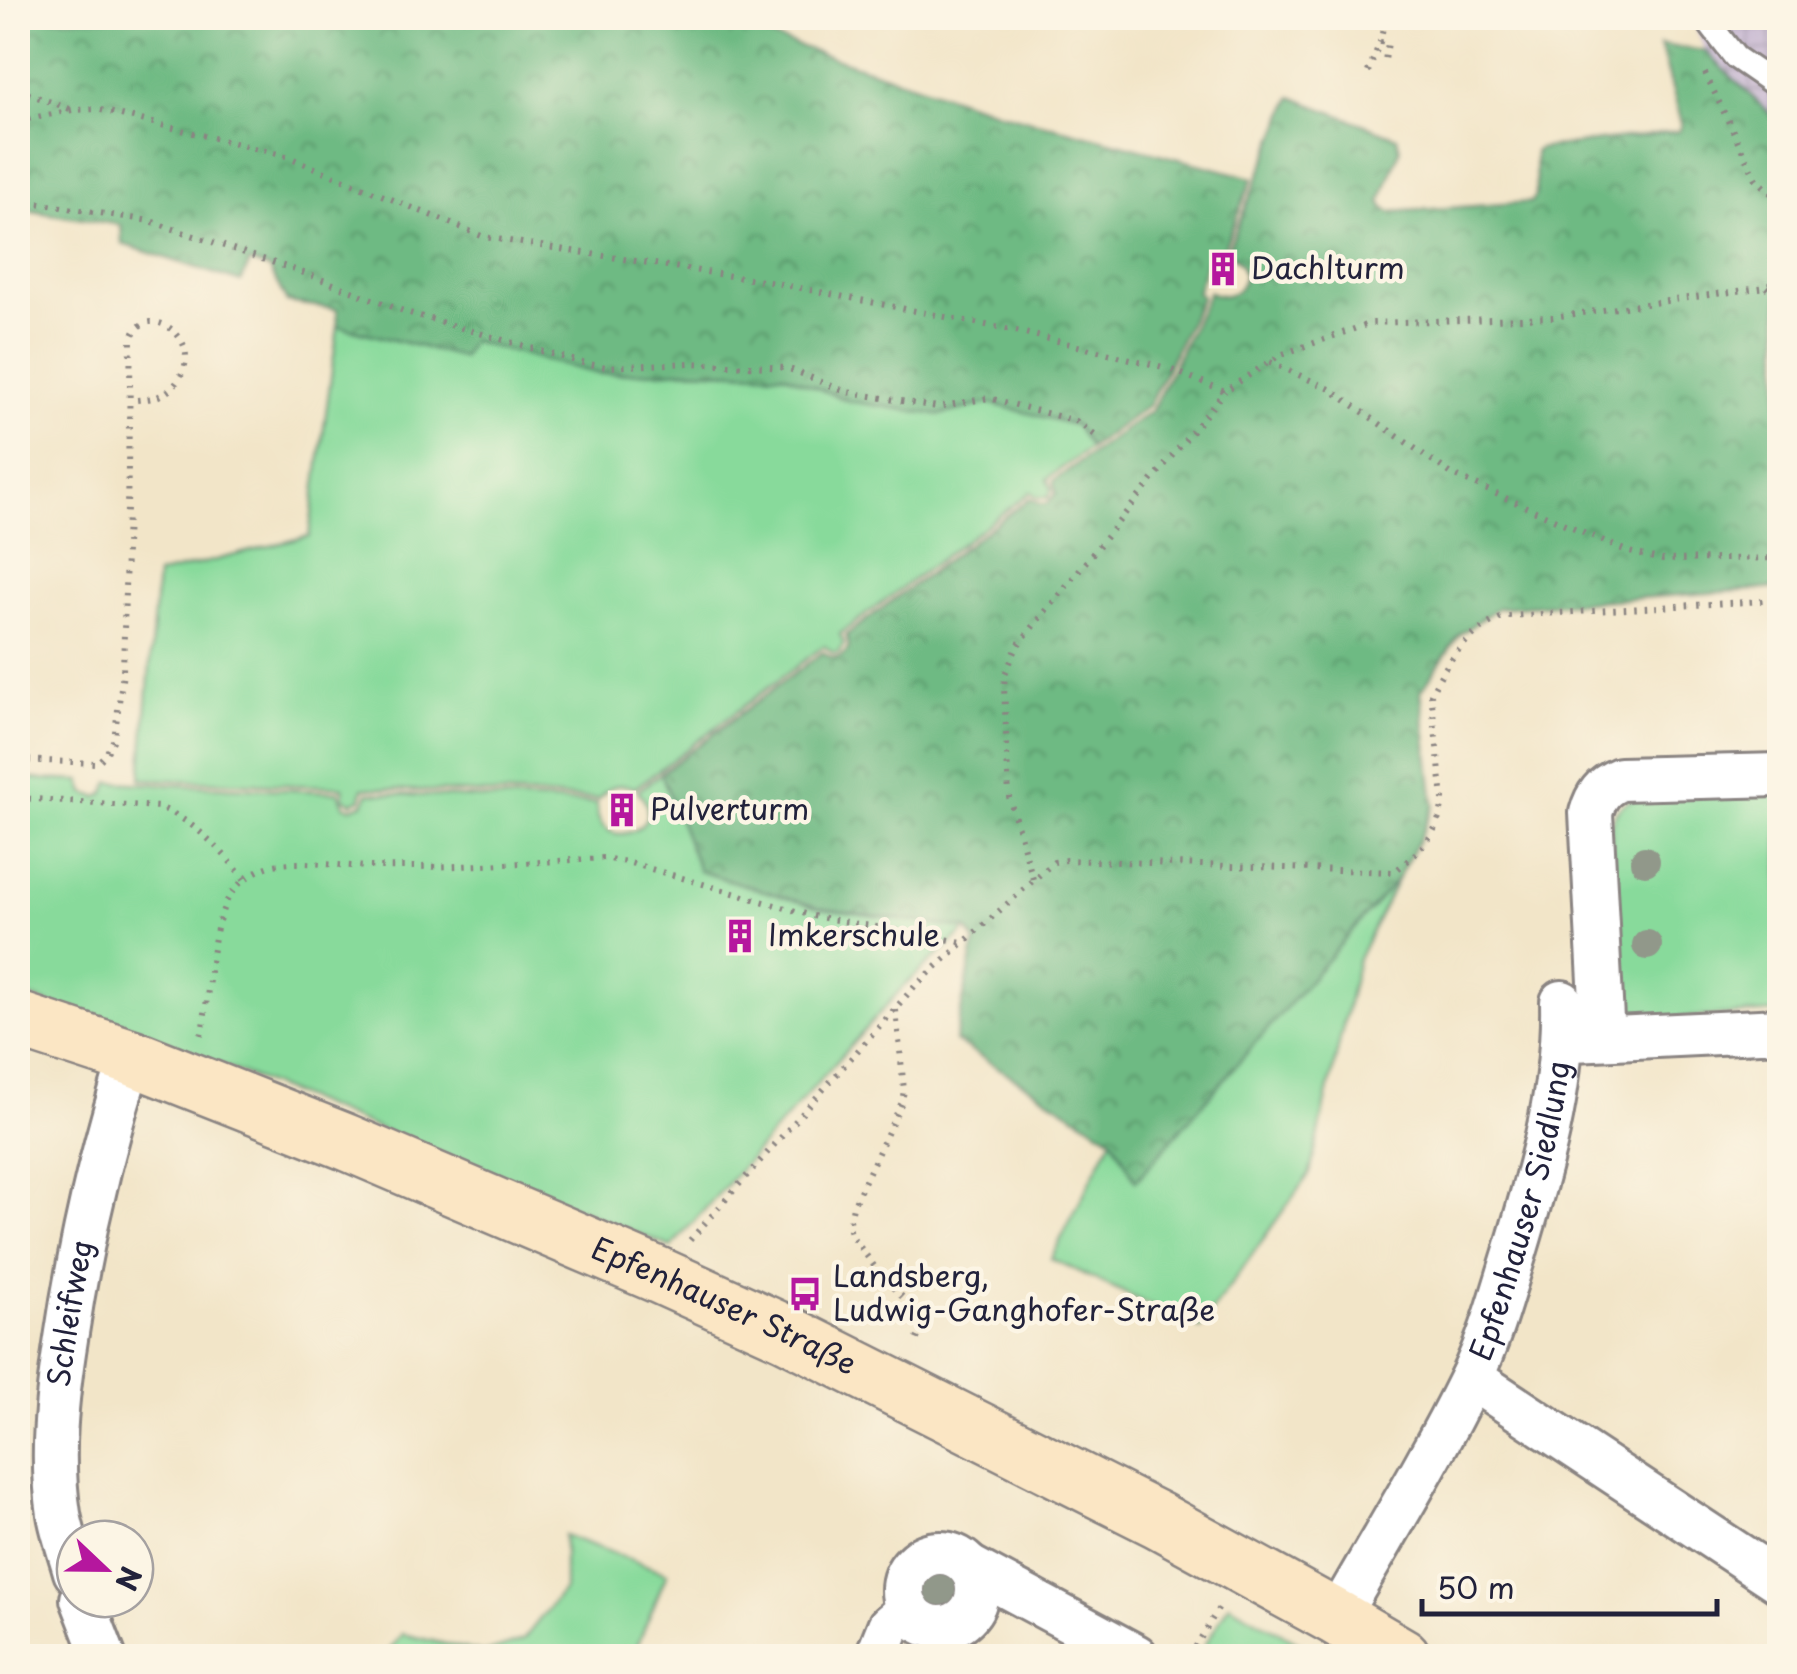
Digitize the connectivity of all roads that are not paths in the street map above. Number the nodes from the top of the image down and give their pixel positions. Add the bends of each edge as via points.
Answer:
1 (1705, 18) edge
2 (1780, 88) edge
3 (1780, 775) edge
4 (18, 1020) edge
5 (1576, 1027) junction
6 (1780, 1030) edge
7 (131, 1057) junction
8 (1471, 1378) junction
9 (60, 1519) edge
10 (1780, 1582) edge
11 (1338, 1618) junction
12 (90, 1619) edge
13 (104, 1656) edge
14 (877, 1656) edge
15 (1136, 1656) edge
16 (1402, 1656) edge

1 - 2 lane via 1734,57
3 - 5 street, Epfenhauser Siedlung via 1620,778 1595,798
4 - 7 main road, Epfenhauser Straße
5 - 6 street, Epfenhauser Siedlung
5 - 8 street, Epfenhauser Siedlung via 1538,1178
7 - 9 street, Schleifweg via 76,1272 58,1392
7 - 11 main road, Epfenhauser Straße via 346,1142 786,1333
8 - 10 street, Epfenhauser Siedlung
8 - 11 street, Epfenhauser Siedlung
11 - 16 main road, Epfenhauser Straße
12 - 13 street
14 - 15 street via 889,1626 909,1609 933,1626 964,1618 976,1598 968,1566

